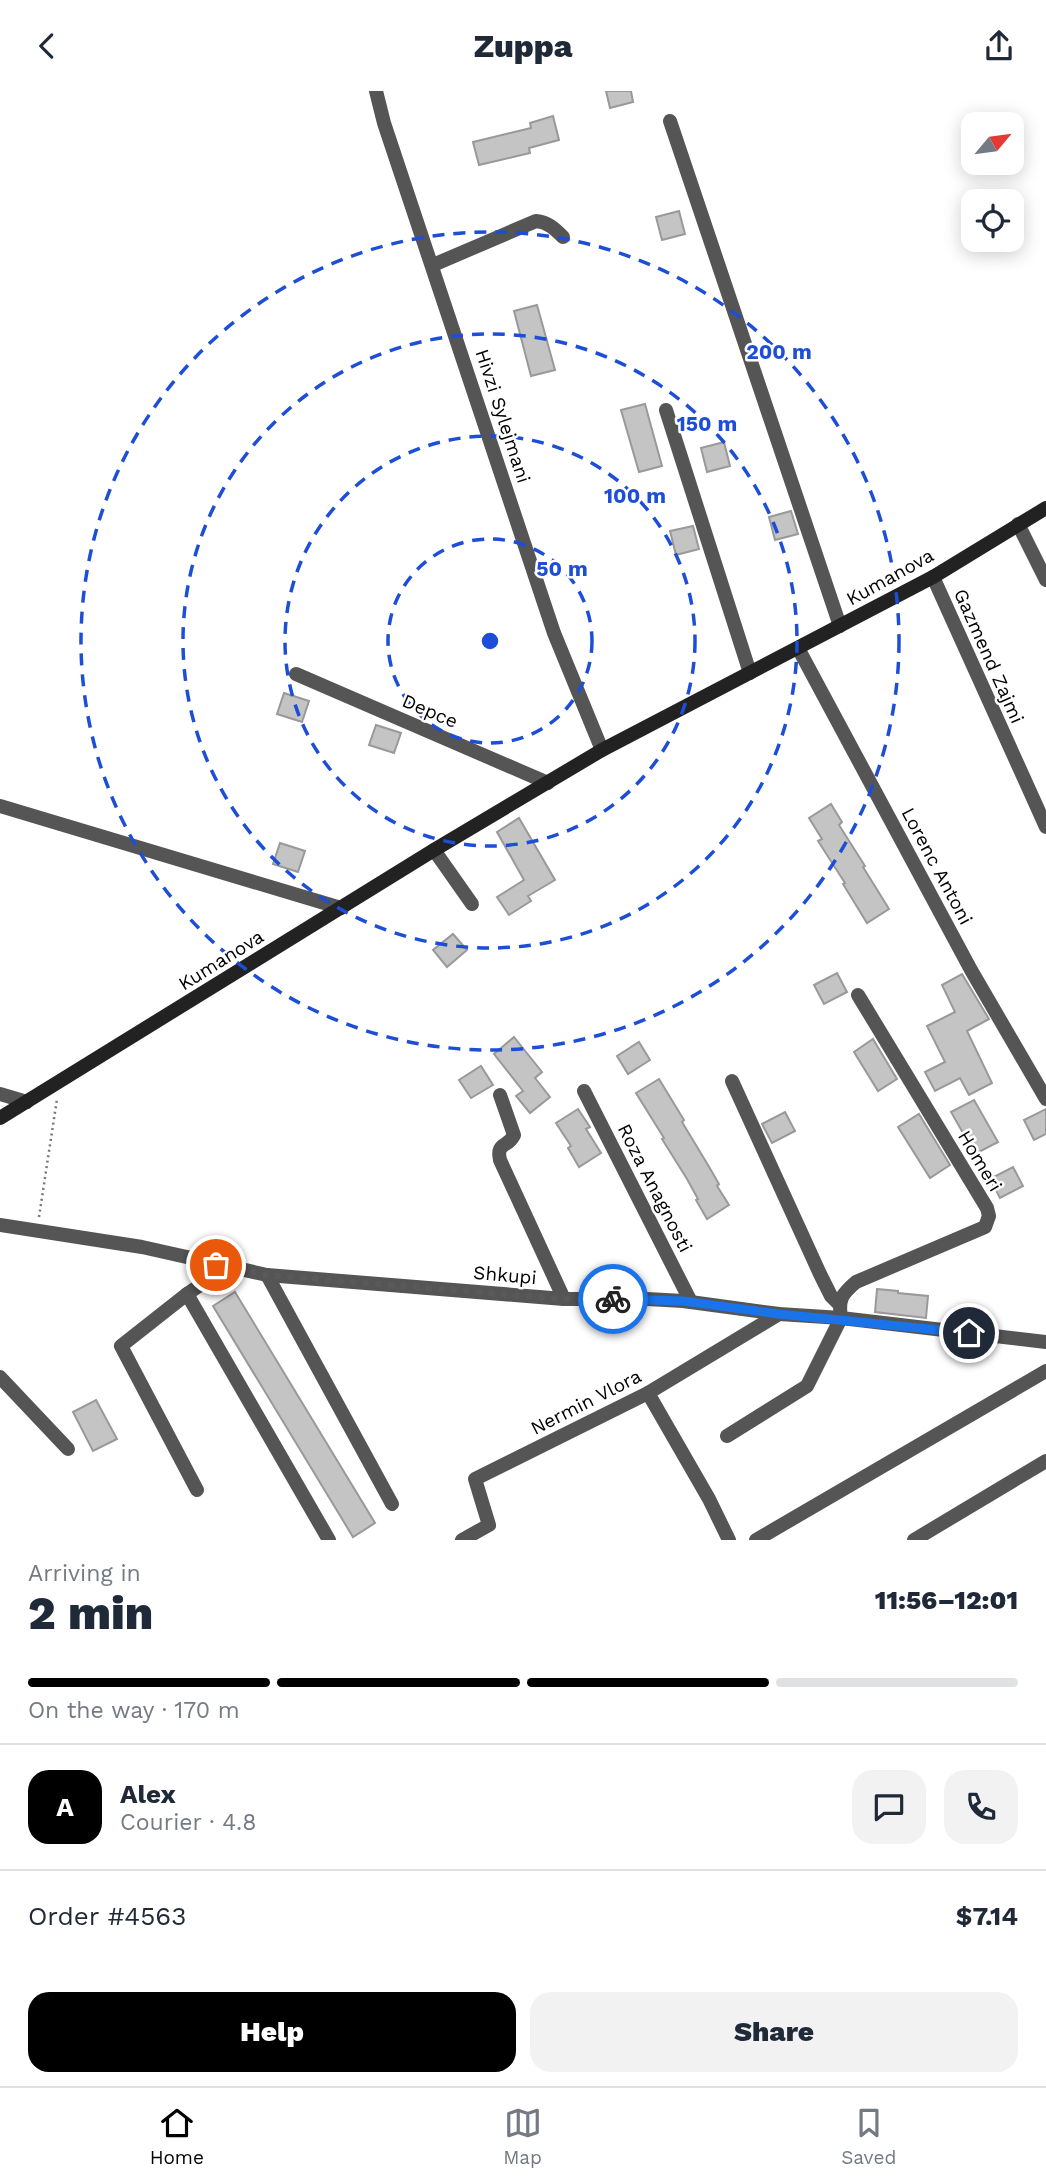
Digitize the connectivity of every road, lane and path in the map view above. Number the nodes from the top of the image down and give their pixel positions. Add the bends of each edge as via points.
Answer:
1 (376, 91) edge
2 (670, 121) dead end
3 (564, 237) dead end
4 (433, 265) junction
5 (666, 410) dead end
6 (1046, 508) edge
7 (1018, 524) junction
8 (933, 577) junction
9 (1046, 580) edge
10 (840, 626) junction
11 (798, 648) junction
12 (750, 673) junction
13 (296, 674) dead end
14 (602, 750) junction
15 (548, 783) junction
16 (0, 806) edge
17 (1046, 827) edge
18 (434, 851) junction
19 (472, 904) dead end
20 (341, 908) junction
21 (858, 995) dead end
22 (732, 1081) dead end
23 (59, 1082) junction
24 (584, 1091) dead end
25 (0, 1094) edge
26 (499, 1095) dead end
27 (1046, 1099) edge
28 (27, 1102) junction
29 (0, 1118) edge
30 (0, 1225) edge
31 (37, 1231) junction
32 (227, 1267) junction
33 (267, 1275) junction
34 (187, 1294) junction
35 (564, 1299) junction
36 (691, 1303) junction
37 (840, 1311) junction
38 (779, 1314) junction
39 (1046, 1342) edge
40 (1046, 1371) edge
41 (0, 1377) edge
42 (648, 1393) junction
43 (727, 1436) dead end
44 (68, 1449) dead end
45 (1046, 1461) edge
46 (197, 1490) dead end
47 (392, 1504) dead end
48 (328, 1540) edge
49 (462, 1540) edge
50 (729, 1540) edge
51 (756, 1540) edge
52 (914, 1540) edge

1 - 4 street, Hivzi Sylejmani
2 - 10 street
3 - 4 street via 536,221
4 - 14 street, Hivzi Sylejmani via 554,633
5 - 12 street
6 - 7 main road, Kumanova
7 - 8 main road, Kumanova
7 - 9 street
8 - 10 main road, Kumanova
8 - 17 street, Gazmend Zajmi
10 - 11 main road, Kumanova
11 - 12 main road, Kumanova
11 - 27 street, Lorenc Antoni via 971,970
12 - 14 main road, Kumanova
13 - 15 street, Depce
14 - 15 main road, Kumanova
15 - 18 main road, Kumanova
16 - 20 street
18 - 19 street
18 - 20 main road, Kumanova
20 - 23 main road, Kumanova
21 - 37 street, Homeri via 989,1216 985,1227 856,1282 845,1292
22 - 37 street
23 - 28 main road, Kumanova
23 - 31 path
24 - 36 street, Roza Anagnosti
25 - 28 street
26 - 35 street via 514,1135 501,1146 500,1160
28 - 29 main road, Kumanova
30 - 31 street, Shkupi
31 - 32 street, Shkupi via 142,1247
32 - 33 street, Shkupi
32 - 34 street
33 - 35 street, Shkupi
33 - 47 street
34 - 46 street via 121,1346
34 - 48 street
35 - 36 street, Shkupi
36 - 38 street, Shkupi
37 - 38 street, Shkupi
37 - 39 street, Shkupi
37 - 43 street via 807,1386
38 - 42 street, Nermin Vlora
40 - 51 street
41 - 44 street
42 - 49 street, Nermin Vlora via 475,1479 489,1525
42 - 50 street
45 - 52 street

